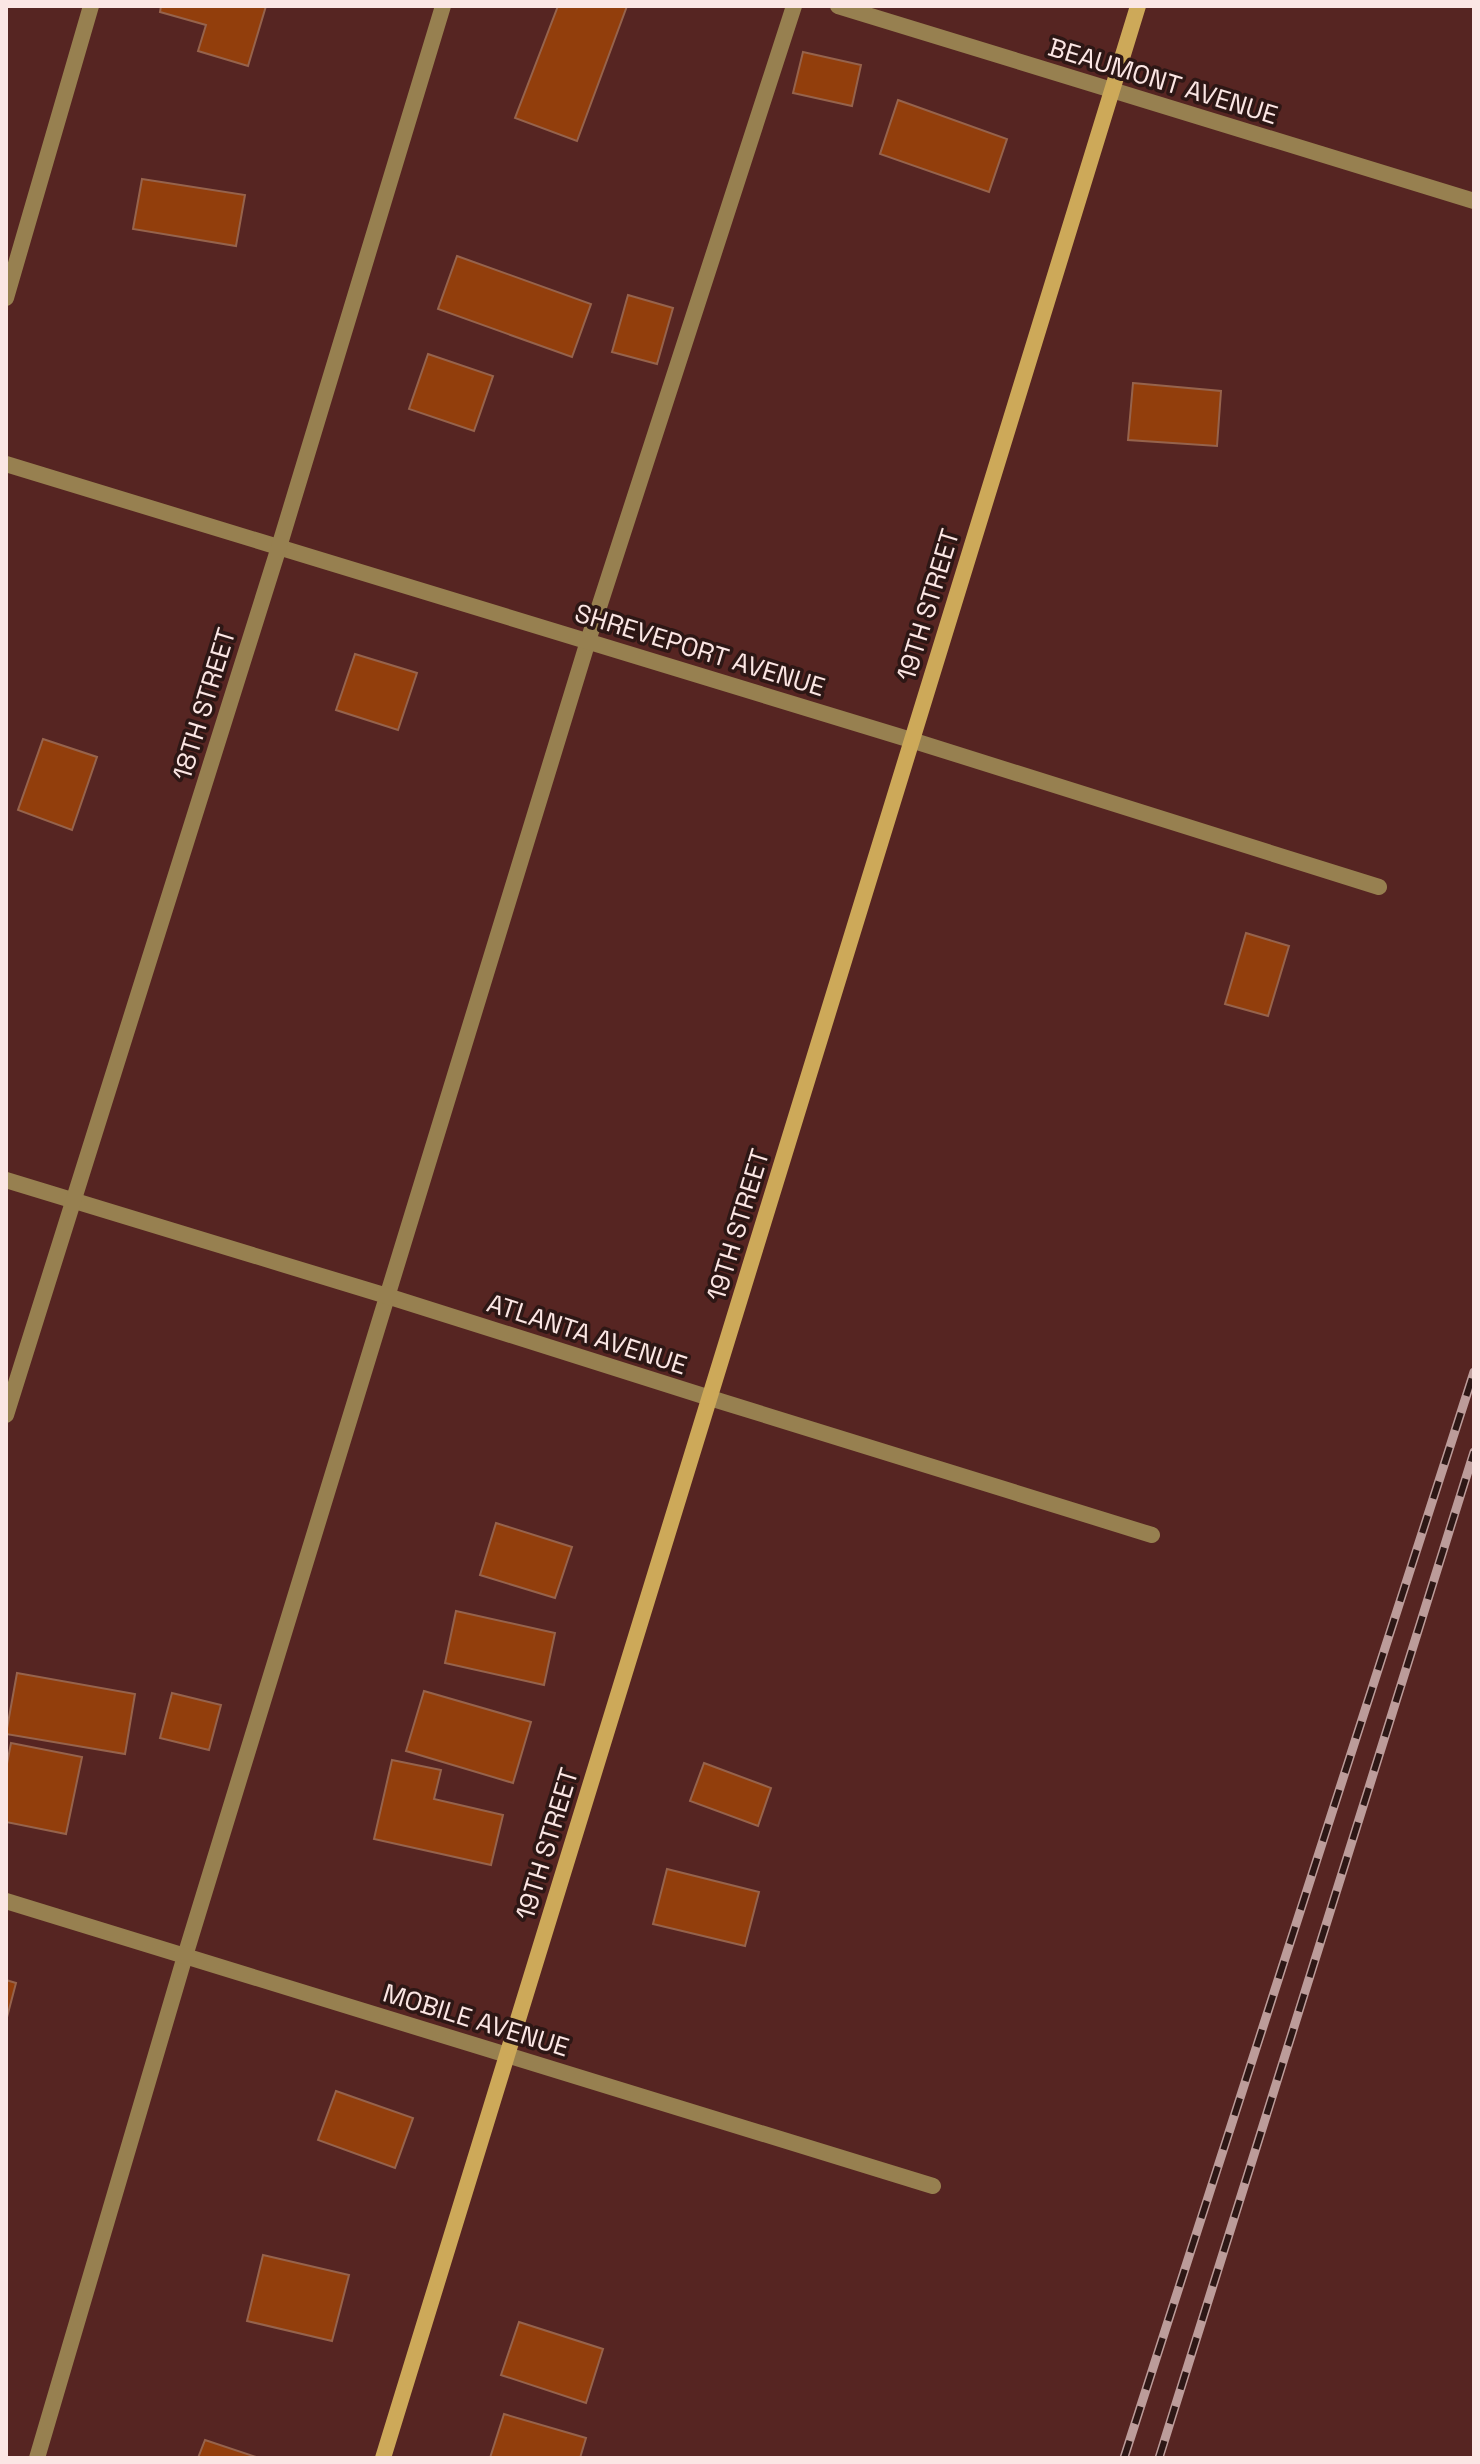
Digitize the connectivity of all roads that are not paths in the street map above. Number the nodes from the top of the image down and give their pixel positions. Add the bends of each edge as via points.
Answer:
1 (91, 6) edge
2 (443, 6) edge
3 (794, 6) edge
4 (838, 6) edge
5 (1138, 6) edge
6 (1112, 91) junction
7 (1474, 201) edge
8 (6, 298) edge
9 (6, 464) edge
10 (279, 547) junction
11 (588, 641) junction
12 (911, 740) junction
13 (1379, 887) dead end
14 (6, 1180) edge
15 (73, 1201) junction
16 (387, 1296) junction
17 (710, 1398) junction
18 (6, 1415) edge
19 (1152, 1535) dead end
20 (6, 1901) edge
21 (185, 1956) junction
22 (507, 2055) junction
23 (933, 2186) dead end
24 (37, 2458) edge
25 (383, 2458) edge

1 - 8 street
2 - 10 street, 18TH STREET
3 - 11 street
4 - 6 street, BEAUMONT AVENUE
5 - 6 street, 19TH STREET
6 - 7 street, BEAUMONT AVENUE
6 - 12 street, 19TH STREET
9 - 10 street, SHREVEPORT AVENUE
10 - 11 street, SHREVEPORT AVENUE
10 - 15 street, 18TH STREET
11 - 12 street, SHREVEPORT AVENUE
11 - 16 street
12 - 13 street, SHREVEPORT AVENUE
12 - 17 street, 19TH STREET
14 - 15 street, ATLANTA AVENUE
15 - 16 street, ATLANTA AVENUE
15 - 18 street, 18TH STREET
16 - 17 street, ATLANTA AVENUE
16 - 21 street
17 - 19 street, ATLANTA AVENUE
17 - 22 street, 19TH STREET
20 - 21 street, MOBILE AVENUE
21 - 22 street, MOBILE AVENUE
21 - 24 street
22 - 23 street, MOBILE AVENUE
22 - 25 street, 19TH STREET

